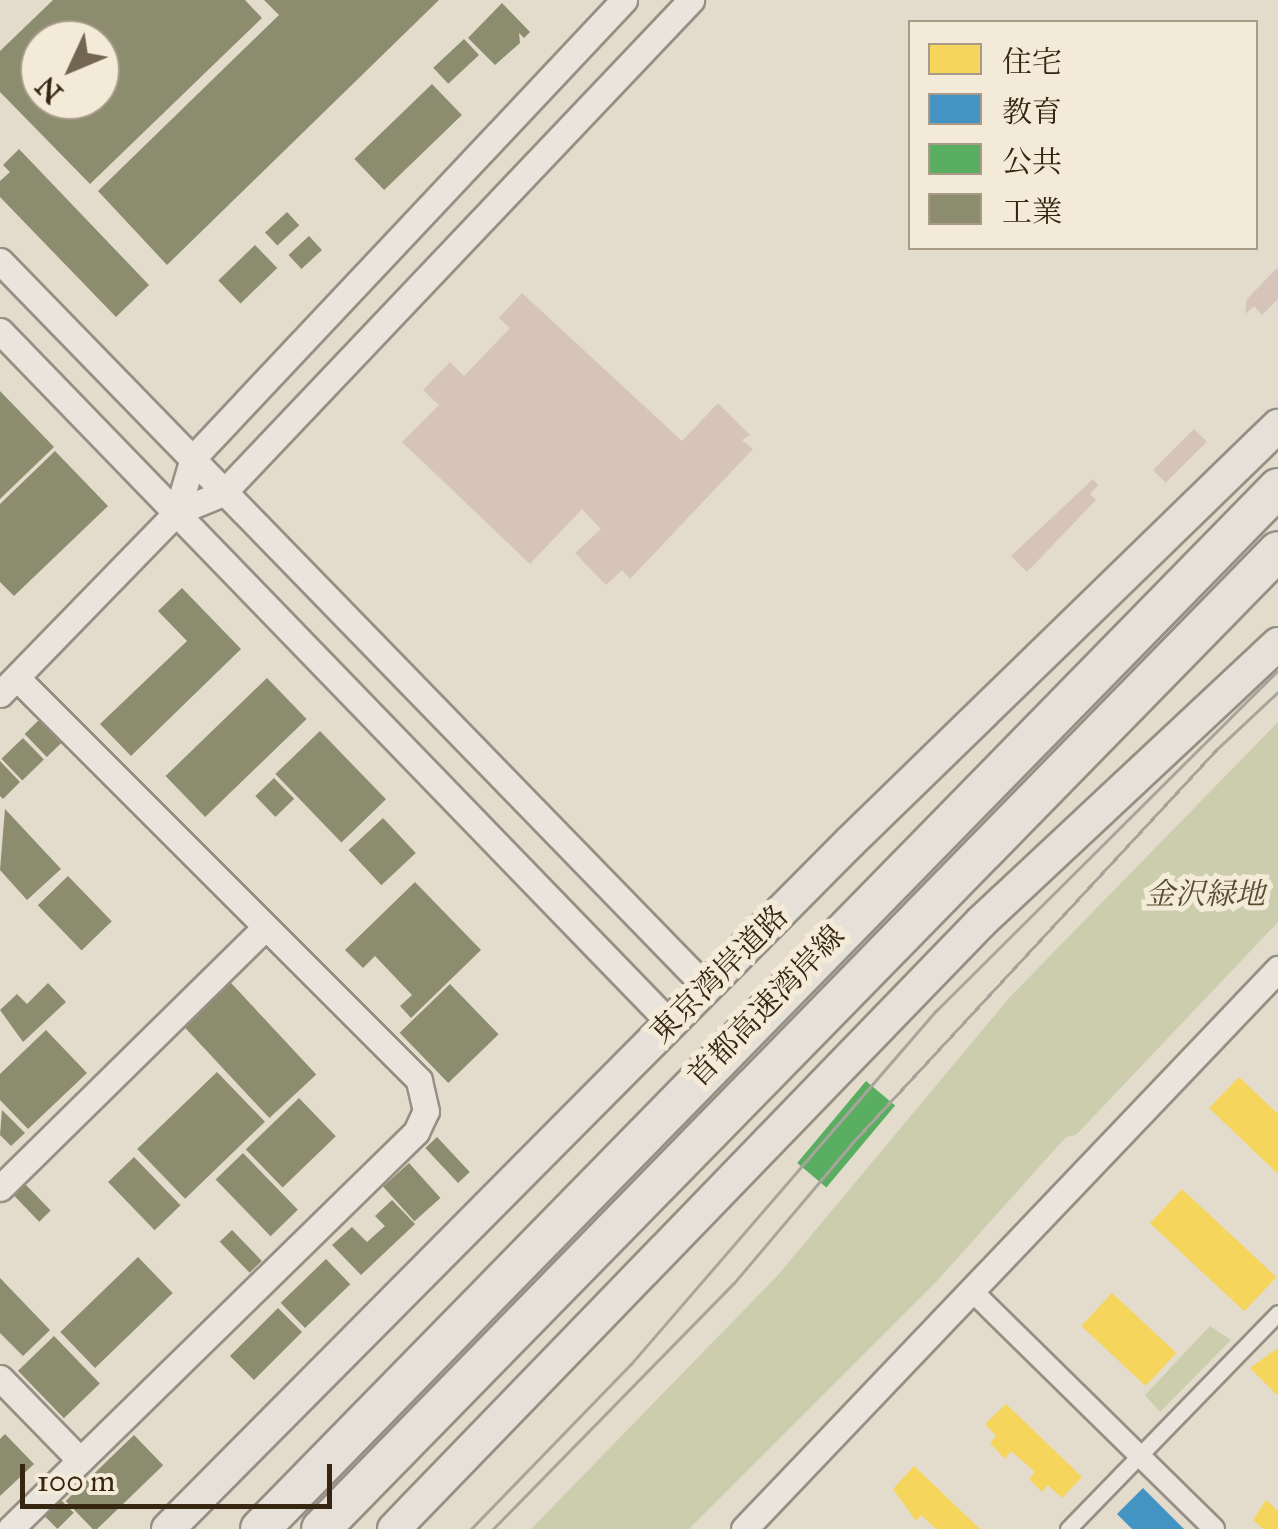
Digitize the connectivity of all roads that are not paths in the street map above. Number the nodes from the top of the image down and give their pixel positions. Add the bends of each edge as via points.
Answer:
1 (624, 0) edge
2 (692, 0) edge
3 (0, 261) edge
4 (0, 331) edge
5 (1278, 426) edge
6 (194, 458) junction
7 (1278, 488) edge
8 (223, 493) junction
9 (177, 512) junction
10 (1278, 551) edge
11 (1278, 644) edge
12 (8, 686) edge
13 (265, 928) junction
14 (1278, 970) edge
15 (706, 988) junction
16 (670, 1023) junction
17 (0, 1188) edge
18 (972, 1292) junction
19 (1278, 1312) edge
20 (0, 1378) edge
21 (1138, 1456) junction
22 (78, 1458) junction
23 (10, 1529) edge
24 (168, 1529) edge
25 (260, 1529) edge
26 (321, 1529) edge
27 (394, 1529) edge
28 (744, 1529) edge
29 (1068, 1529) edge
30 (1214, 1529) edge

1 - 6 street
2 - 8 street
3 - 6 street
4 - 9 street
5 - 15 highway, 東京湾岸道路
6 - 8 street
6 - 9 street
7 - 25 highway, 首都高速湾岸線
8 - 9 street
8 - 15 street
9 - 12 street
9 - 16 street
10 - 26 highway, 首都高速湾岸線
11 - 27 highway via 981,922
12 - 13 street via 42,696
13 - 17 street
13 - 22 street via 419,1080 426,1111 416,1132
14 - 18 street
15 - 16 highway, 東京湾岸道路
16 - 24 highway, 東京湾岸道路
18 - 21 street
18 - 28 street
19 - 21 street
20 - 22 street
21 - 29 street
21 - 30 street
22 - 23 street

